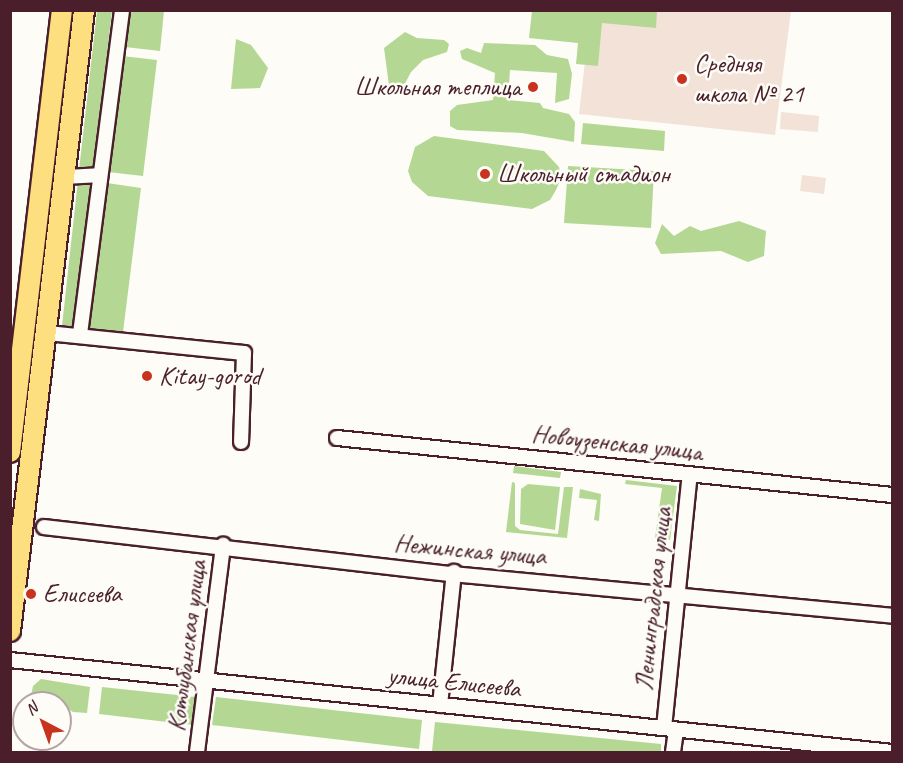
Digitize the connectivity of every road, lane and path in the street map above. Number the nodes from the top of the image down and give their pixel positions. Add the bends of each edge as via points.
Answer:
1 (62, 10) edge
2 (84, 10) edge
3 (122, 10) edge
4 (100, 175) junction
5 (65, 177) junction
6 (47, 333) junction
7 (80, 334) junction
8 (14, 389) edge
9 (337, 438) dead end
10 (241, 442) dead end
11 (10, 452) edge
12 (690, 474) junction
13 (892, 495) edge
14 (44, 527) dead end
15 (223, 545) junction
16 (454, 572) junction
17 (679, 594) junction
18 (892, 616) edge
19 (10, 631) edge
20 (10, 660) edge
21 (206, 680) junction
22 (440, 705) junction
23 (670, 729) junction
24 (892, 752) edge
25 (197, 753) edge
26 (673, 753) edge

1 - 8 highway
2 - 5 highway
3 - 4 street
4 - 5 street
4 - 7 street
5 - 6 highway
6 - 7 street
6 - 19 highway
7 - 10 street via 244,353
8 - 11 highway
9 - 12 street, Новоузенская улица
12 - 13 street, Новоузенская улица
12 - 17 street, Ленинградская улица
14 - 15 street, Нежинская улица
15 - 16 street, Нежинская улица
15 - 21 street, Котлубанская улица
16 - 17 street, Нежинская улица
16 - 22 street
17 - 18 street, Нежинская улица
17 - 23 street, Ленинградская улица
20 - 21 street, улица Елисеева
21 - 22 street, улица Елисеева
21 - 25 street, Котлубанская улица
22 - 23 street, улица Елисеева
23 - 24 street, улица Елисеева
23 - 26 street, Ленинградская улица

